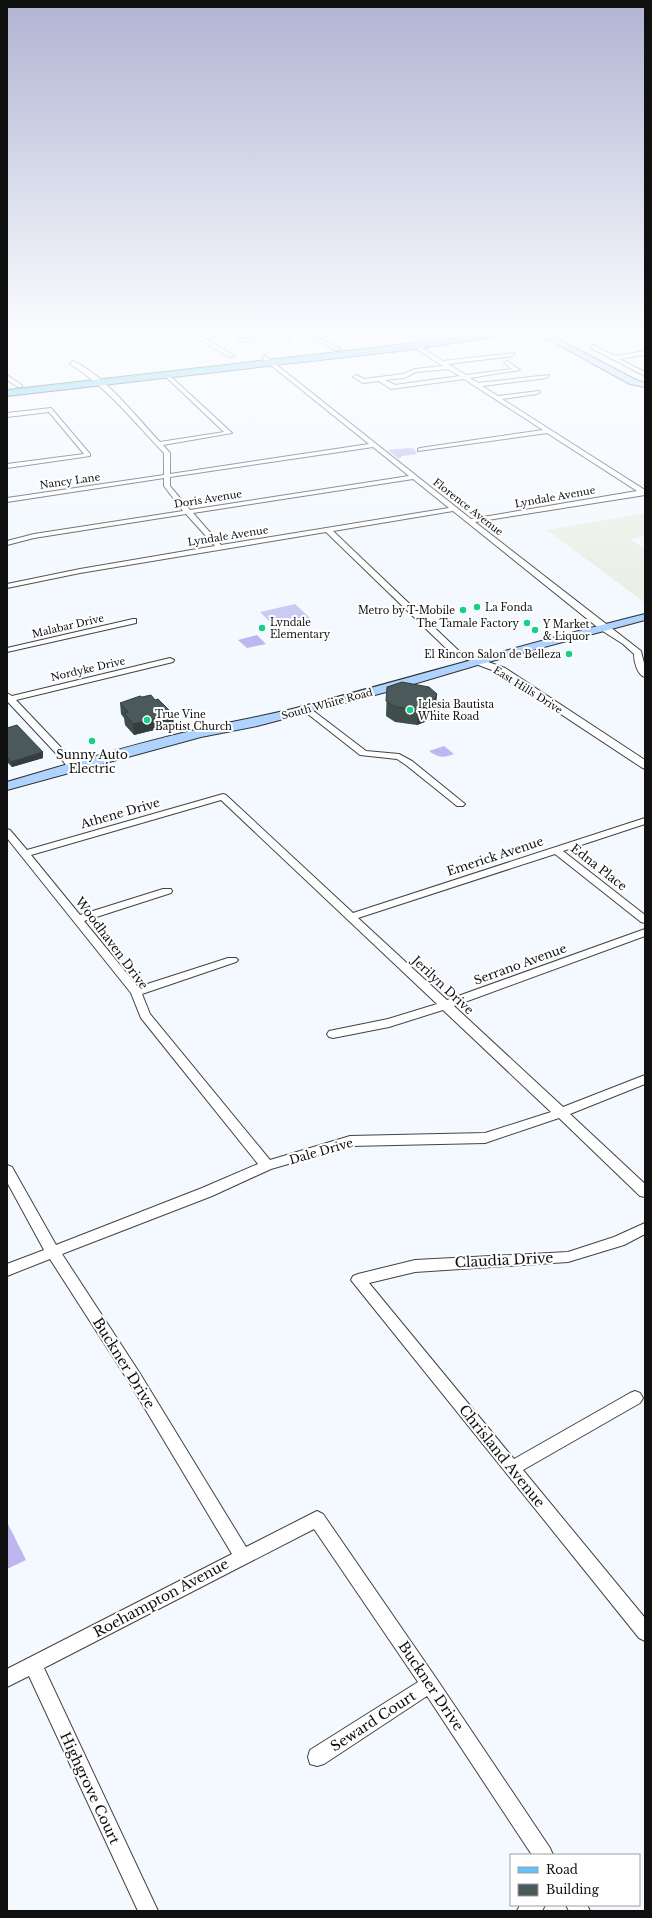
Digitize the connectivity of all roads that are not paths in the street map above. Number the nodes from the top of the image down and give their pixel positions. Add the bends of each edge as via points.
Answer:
1 (62, 424) edge
2 (139, 424) edge
3 (219, 424) edge
4 (346, 424) edge
5 (536, 424) edge
6 (548, 431) junction
7 (159, 444) junction
8 (373, 445) junction
9 (420, 450) dead end
10 (7, 466) edge
11 (166, 476) junction
12 (413, 477) junction
13 (644, 492) edge
14 (7, 500) edge
15 (454, 509) junction
16 (188, 512) junction
17 (469, 521) junction
18 (327, 529) junction
19 (7, 543) edge
20 (219, 547) junction
21 (7, 586) edge
22 (645, 617) edge
23 (133, 621) dead end
24 (604, 628) junction
25 (7, 650) edge
26 (170, 660) dead end
27 (477, 661) junction
28 (645, 675) edge
29 (9, 697) edge
30 (307, 709) junction
31 (645, 765) edge
32 (72, 767) junction
33 (7, 786) edge
34 (223, 797) joint
35 (460, 804) dead end
36 (645, 821) edge
37 (7, 832) edge
38 (556, 850) junction
39 (25, 854) junction
40 (167, 891) dead end
41 (353, 916) junction
42 (78, 919) junction
43 (645, 920) edge
44 (645, 932) edge
45 (232, 960) dead end
46 (136, 992) junction
47 (446, 1005) junction
48 (332, 1034) dead end
49 (645, 1079) edge
50 (561, 1113) junction
51 (267, 1166) junction
52 (7, 1170) edge
53 (645, 1192) edge
54 (645, 1228) edge
55 (52, 1251) junction
56 (7, 1270) edge
57 (358, 1280) joint
58 (635, 1398) dead end
59 (512, 1468) junction
60 (317, 1519) joint
61 (242, 1556) junction
62 (645, 1631) edge
63 (33, 1665) junction
64 (7, 1678) edge
65 (430, 1684) junction
66 (317, 1757) dead end
67 (543, 1854) edge
68 (148, 1911) edge

1 - 10 street via 88,455
2 - 7 street
3 - 7 street via 229,433
4 - 8 street, Florence Avenue
5 - 6 street
6 - 9 street
6 - 13 street
7 - 11 street via 167,453
8 - 11 street, Nancy Lane
8 - 12 street, Florence Avenue
11 - 14 street, Nancy Lane
11 - 16 street via 167,486
12 - 15 street, Florence Avenue
12 - 16 street, Doris Avenue
13 - 17 street, Lyndale Avenue
15 - 17 street, Florence Avenue
15 - 18 street, Lyndale Avenue
16 - 19 street, Doris Avenue via 34,536
16 - 20 street
17 - 24 street, Florence Avenue
18 - 20 street, Lyndale Avenue
18 - 27 street, East Hills Drive via 456,653
20 - 21 street, Lyndale Avenue
22 - 24 main road, South White Road
23 - 25 street, Malabar Drive
24 - 27 main road, South White Road
24 - 28 street, Florence Avenue via 638,653 638,661
26 - 29 street, Nordyke Drive
27 - 30 main road, South White Road
27 - 31 street, East Hills Drive via 500,670
29 - 32 street
30 - 32 main road, South White Road via 200,733
30 - 35 street via 363,753 399,757 409,763
32 - 33 main road, South White Road
34 - 39 street, Athene Drive
34 - 41 street, Jerilyn Drive
36 - 38 street, Emerick Avenue
37 - 39 street, Woodhaven Drive
38 - 41 street, Emerick Avenue
38 - 43 street, Edna Place
39 - 42 street, Woodhaven Drive
40 - 42 street
41 - 47 street, Jerilyn Drive
42 - 46 street, Woodhaven Drive
44 - 47 street, Serrano Avenue
45 - 46 street
46 - 51 street, Woodhaven Drive via 145,1015
47 - 48 street, Serrano Avenue via 389,1023
47 - 50 street, Jerilyn Drive
49 - 50 street, Dale Drive
50 - 51 street, Dale Drive via 484,1138 350,1140
50 - 53 street, Jerilyn Drive
51 - 55 street, Dale Drive via 207,1192
52 - 55 street, Buckner Drive
54 - 57 street, Claudia Drive via 619,1241 568,1257 415,1266
55 - 56 street, Dale Drive
55 - 61 street, Buckner Drive via 134,1377
57 - 59 street, Chrisland Avenue
58 - 59 street
59 - 62 street, Chrisland Avenue
60 - 61 street, Roehampton Avenue
60 - 65 street, Buckner Drive
61 - 63 street, Roehampton Avenue
63 - 64 street, Roehampton Avenue
63 - 68 street, Highgrove Court
65 - 66 street, Seward Court
65 - 67 street, Buckner Drive

